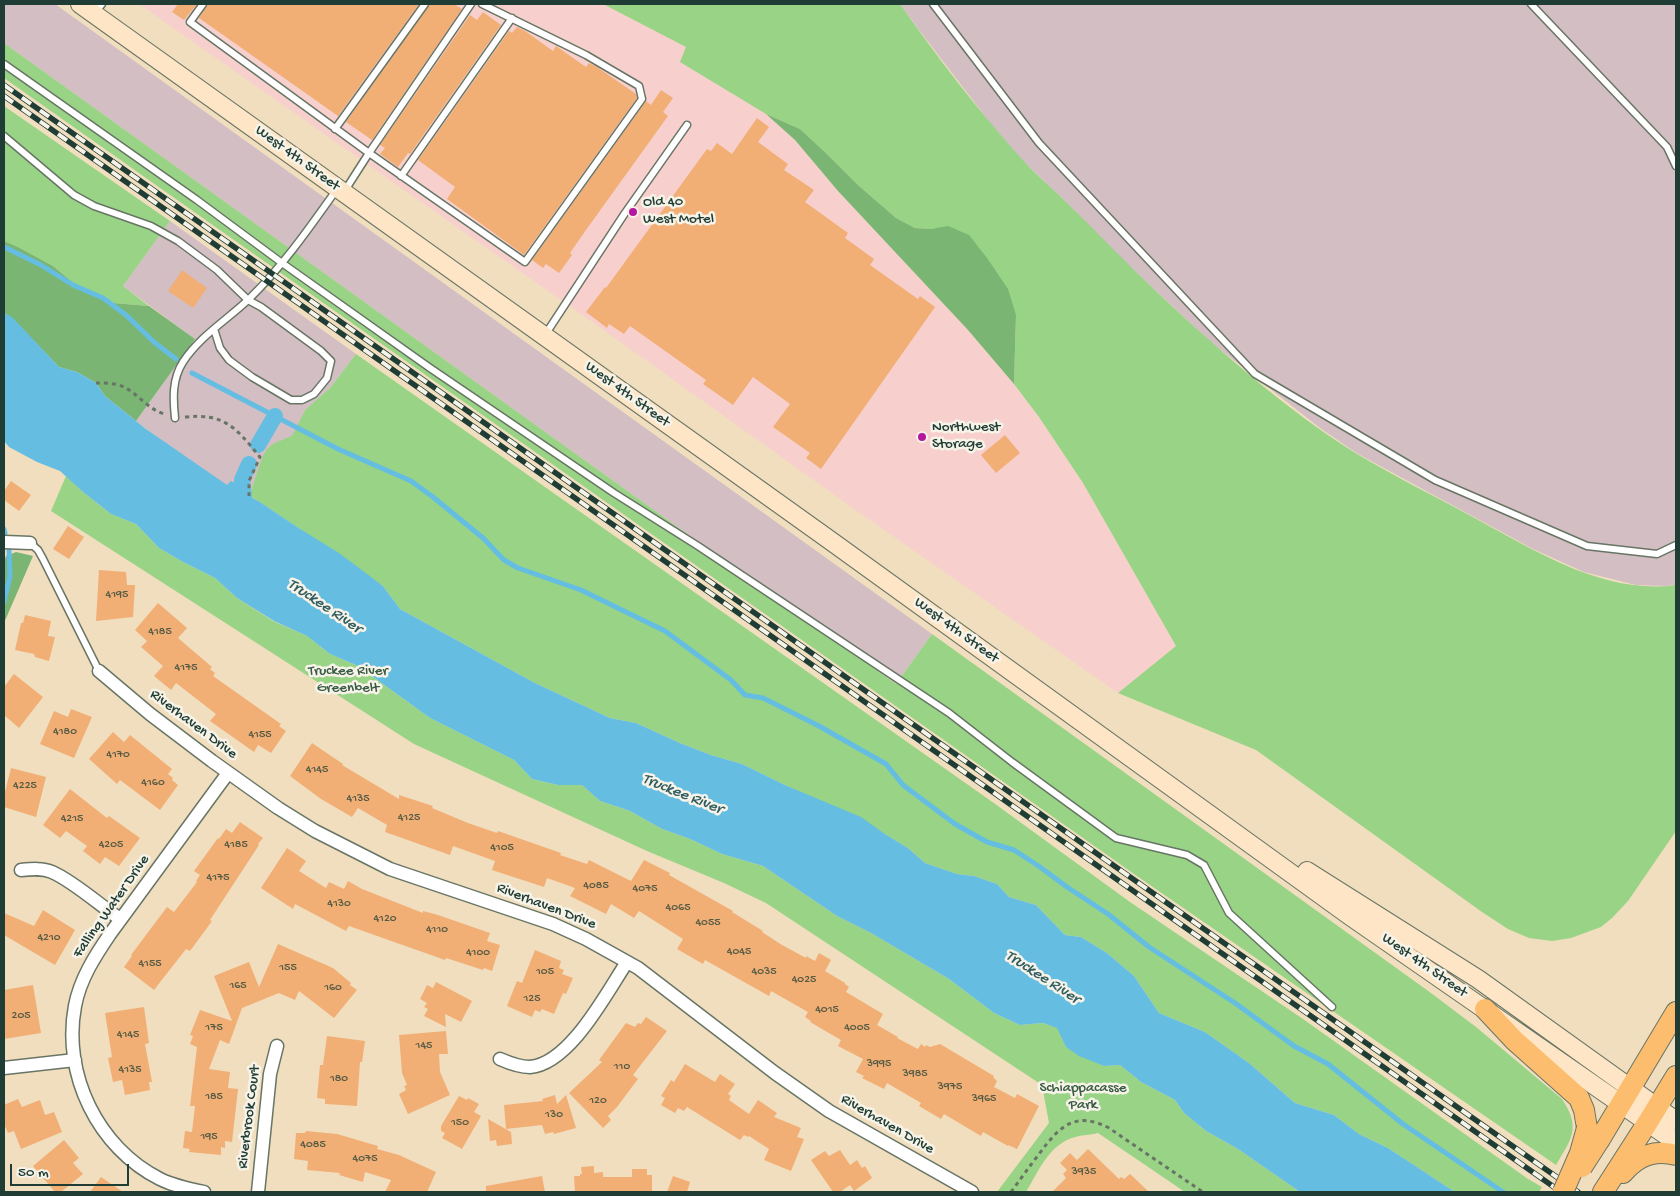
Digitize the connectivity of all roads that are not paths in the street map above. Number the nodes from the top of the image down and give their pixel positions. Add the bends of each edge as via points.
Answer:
1 (80, 4) edge
2 (203, 4) edge
3 (425, 4) edge
4 (471, 4) edge
5 (482, 4) edge
6 (933, 4) edge
7 (1531, 4) edge
8 (98, 9) edge
9 (512, 18) junction
10 (4, 64) edge
11 (687, 125) dead end
12 (336, 129) junction
13 (4, 136) edge
14 (369, 153) junction
15 (1676, 166) edge
16 (401, 176) junction
17 (341, 190) junction
18 (282, 263) junction
19 (248, 300) junction
20 (214, 329) junction
21 (544, 336) junction
22 (175, 418) road end
23 (4, 542) edge
24 (30, 542) joint
25 (1676, 545) edge
26 (99, 671) joint
27 (228, 773) junction
28 (1173, 787) junction
29 (21, 870) dead end
30 (120, 919) junction
31 (627, 962) junction
32 (1332, 1007) dead end
33 (1485, 1009) junction
34 (1676, 1012) edge
35 (277, 1046) dead end
36 (500, 1059) dead end
37 (75, 1060) junction
38 (4, 1068) edge
39 (1676, 1076) edge
40 (1627, 1096) junction
41 (1653, 1115) junction
42 (1676, 1121) edge
43 (1593, 1133) junction
44 (1676, 1142) edge
45 (1676, 1154) edge
46 (1628, 1161) junction
47 (204, 1192) edge
48 (258, 1192) edge
49 (972, 1192) edge
50 (1565, 1192) edge
51 (1603, 1192) edge
52 (1608, 1192) edge

1 - 8 main road, West 4th Street
2 - 12 lane via 190,22
3 - 12 lane
4 - 14 lane
5 - 9 lane
6 - 25 lane via 1039,143 1255,374 1435,480 1587,546 1657,554
7 - 15 lane via 1667,147
8 - 17 main road, West 4th Street
9 - 16 lane
9 - 16 lane via 639,86 642,99 525,262
10 - 18 lane
11 - 21 lane
12 - 14 lane
13 - 19 lane via 74,195 94,206 151,226 178,241 217,270
14 - 16 lane
14 - 17 lane
17 - 18 lane
17 - 21 main road, West 4th Street
18 - 19 lane
18 - 32 lane via 574,466 948,713 1116,838 1187,855 1204,865 1229,913
19 - 20 lane
19 - 20 lane via 331,361 327,378 314,394 302,400 291,400 252,377 229,360 220,348
20 - 22 lane via 192,351 176,378
21 - 28 main road, West 4th Street
23 - 24 street
24 - 26 lane via 43,559
26 - 27 street, Riverhaven Drive
27 - 30 street, Falling Water Drive
27 - 31 street, Riverhaven Drive via 315,831 368,859 553,924
28 - 33 main road, West 4th Street
28 - 40 main road, West 4th Street via 1478,979
29 - 30 street via 51,872
30 - 37 street, Falling Water Drive via 83,978 75,1005
31 - 36 street via 581,1033 554,1056 530,1067
31 - 49 street, Riverhaven Drive via 830,1111
33 - 40 main road, West 4th Street
33 - 43 main road via 1578,1098
34 - 40 main road
35 - 48 street, Riverbrook Court via 270,1074
37 - 38 street
37 - 47 street, Falling Water Drive via 78,1079 91,1111 118,1148 160,1179
39 - 41 main road
40 - 41 main road, West 4th Street
40 - 43 main road
41 - 42 main road, West 4th Street
41 - 44 main road, West 4th Street
41 - 46 main road
43 - 50 main road, bridge
45 - 46 main road via 1657,1152
46 - 51 main road
46 - 52 main road

